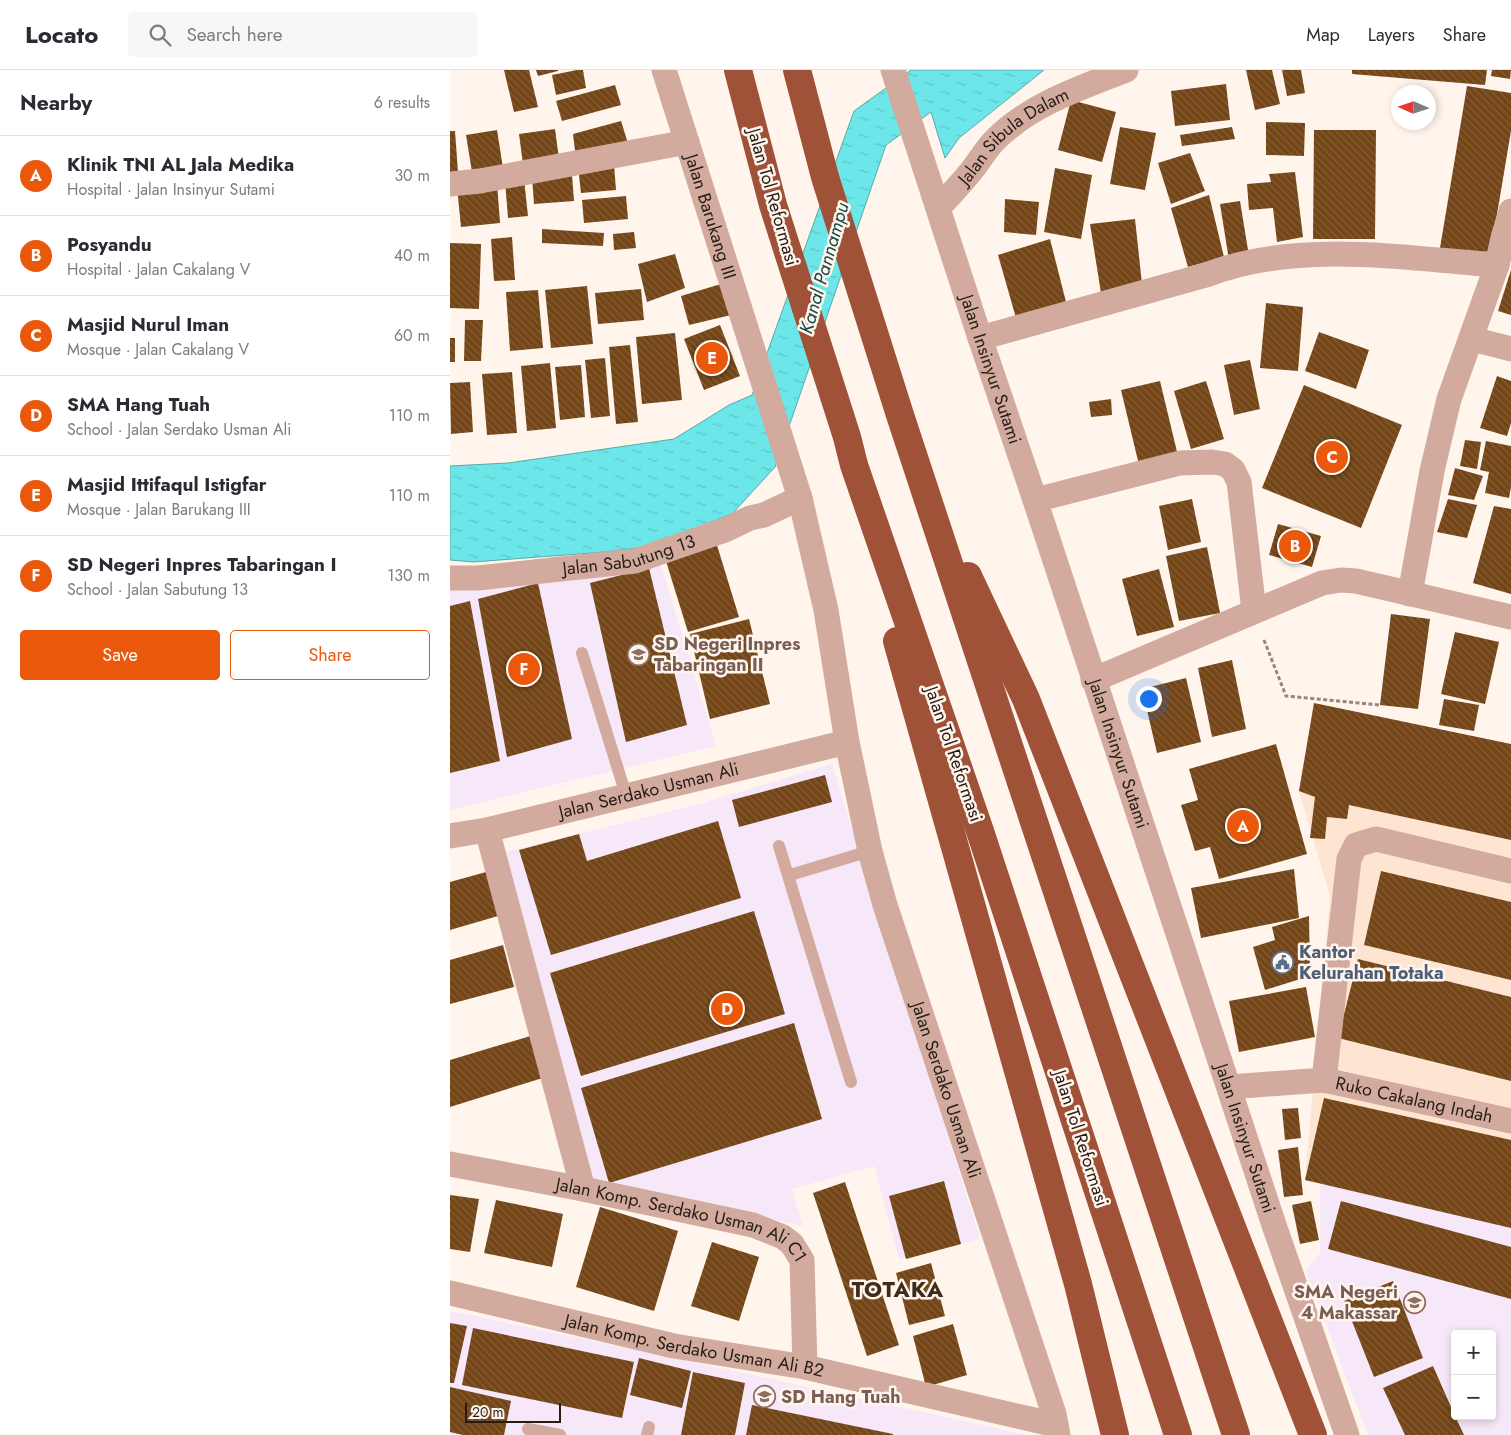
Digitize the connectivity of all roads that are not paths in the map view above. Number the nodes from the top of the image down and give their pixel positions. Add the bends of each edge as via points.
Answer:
1 (664, 70) edge
2 (738, 70) edge
3 (797, 70) edge
4 (894, 70) edge
5 (1126, 70) edge
6 (687, 142) junction
7 (450, 184) edge
8 (936, 199) junction
9 (1511, 211) edge
10 (1497, 265) junction
11 (980, 338) junction
12 (1472, 339) junction
13 (1511, 349) edge
14 (915, 461) junction
15 (854, 465) junction
16 (792, 469) joint
17 (800, 498) junction
18 (1035, 500) junction
19 (450, 578) edge
20 (1410, 594) junction
21 (1254, 611) junction
22 (1511, 617) edge
23 (582, 653) dead end
24 (1093, 680) junction
25 (848, 742) junction
26 (626, 795) junction
27 (487, 830) junction
28 (450, 836) edge
29 (780, 846) dead end
30 (870, 851) junction
31 (1511, 871) edge
32 (790, 875) junction
33 (1324, 1080) junction
34 (851, 1082) dead end
35 (1229, 1087) junction
36 (1511, 1121) edge
37 (450, 1164) edge
38 (583, 1189) junction
39 (450, 1293) edge
40 (804, 1368) junction
41 (528, 1428) dead end
42 (1057, 1430) edge
43 (560, 1435) edge
44 (1115, 1435) edge
45 (1178, 1435) edge
46 (1236, 1435) edge
47 (1313, 1435) edge
48 (1347, 1435) edge

1 - 6 street, Jalan Barukang III
2 - 15 highway, Jalan Tol Reformasi via 774,206
3 - 14 highway via 825,177
4 - 8 street, Jalan Insinyur Sutami
5 - 8 street, Jalan Sibula Dalam via 1043,104 1019,119 994,140 970,172
6 - 7 street
6 - 16 street, Jalan Barukang III
8 - 11 street, Jalan Insinyur Sutami
9 - 10 street
10 - 11 street via 1364,255 1294,255 1226,267
10 - 12 street
11 - 18 street, Jalan Insinyur Sutami
12 - 13 street
12 - 20 street via 1449,399 1432,471
14 - 46 highway
14 - 47 highway via 1026,700
15 - 44 highway via 896,639 1078,1284
15 - 45 highway, Jalan Tol Reformasi via 977,822
16 - 17 street, Jalan Serdako Usman Ali
17 - 19 street, Jalan Sabutung 13 via 725,530 635,561 478,578
17 - 25 street, Jalan Serdako Usman Ali via 826,610
18 - 21 street via 1180,462 1225,464 1233,470 1238,482
18 - 24 street, Jalan Insinyur Sutami
20 - 21 street via 1341,580 1322,583
20 - 22 street
21 - 24 street
23 - 26 lane
24 - 35 street, Jalan Insinyur Sutami
25 - 26 street, Jalan Serdako Usman Ali
25 - 30 street, Jalan Serdako Usman Ali
26 - 27 street, Jalan Serdako Usman Ali
27 - 28 street, Jalan Serdako Usman Ali
27 - 38 street
29 - 32 lane
30 - 32 lane
30 - 42 street, Jalan Serdako Usman Ali
31 - 33 street, Ruko Cakalang Indah via 1376,840 1356,845 1349,860
32 - 34 lane
33 - 35 street
33 - 36 street, Ruko Cakalang Indah
35 - 48 street, Jalan Insinyur Sutami
37 - 38 street, Jalan Komp. Serdako Usman Ali C1
38 - 40 street, Jalan Komp. Serdako Usman Ali C1 via 753,1225 792,1244 802,1260
39 - 40 street, Jalan Komp. Serdako Usman Ali B2 via 674,1346
40 - 42 street, Jalan Komp. Serdako Usman Ali B2
41 - 43 lane

